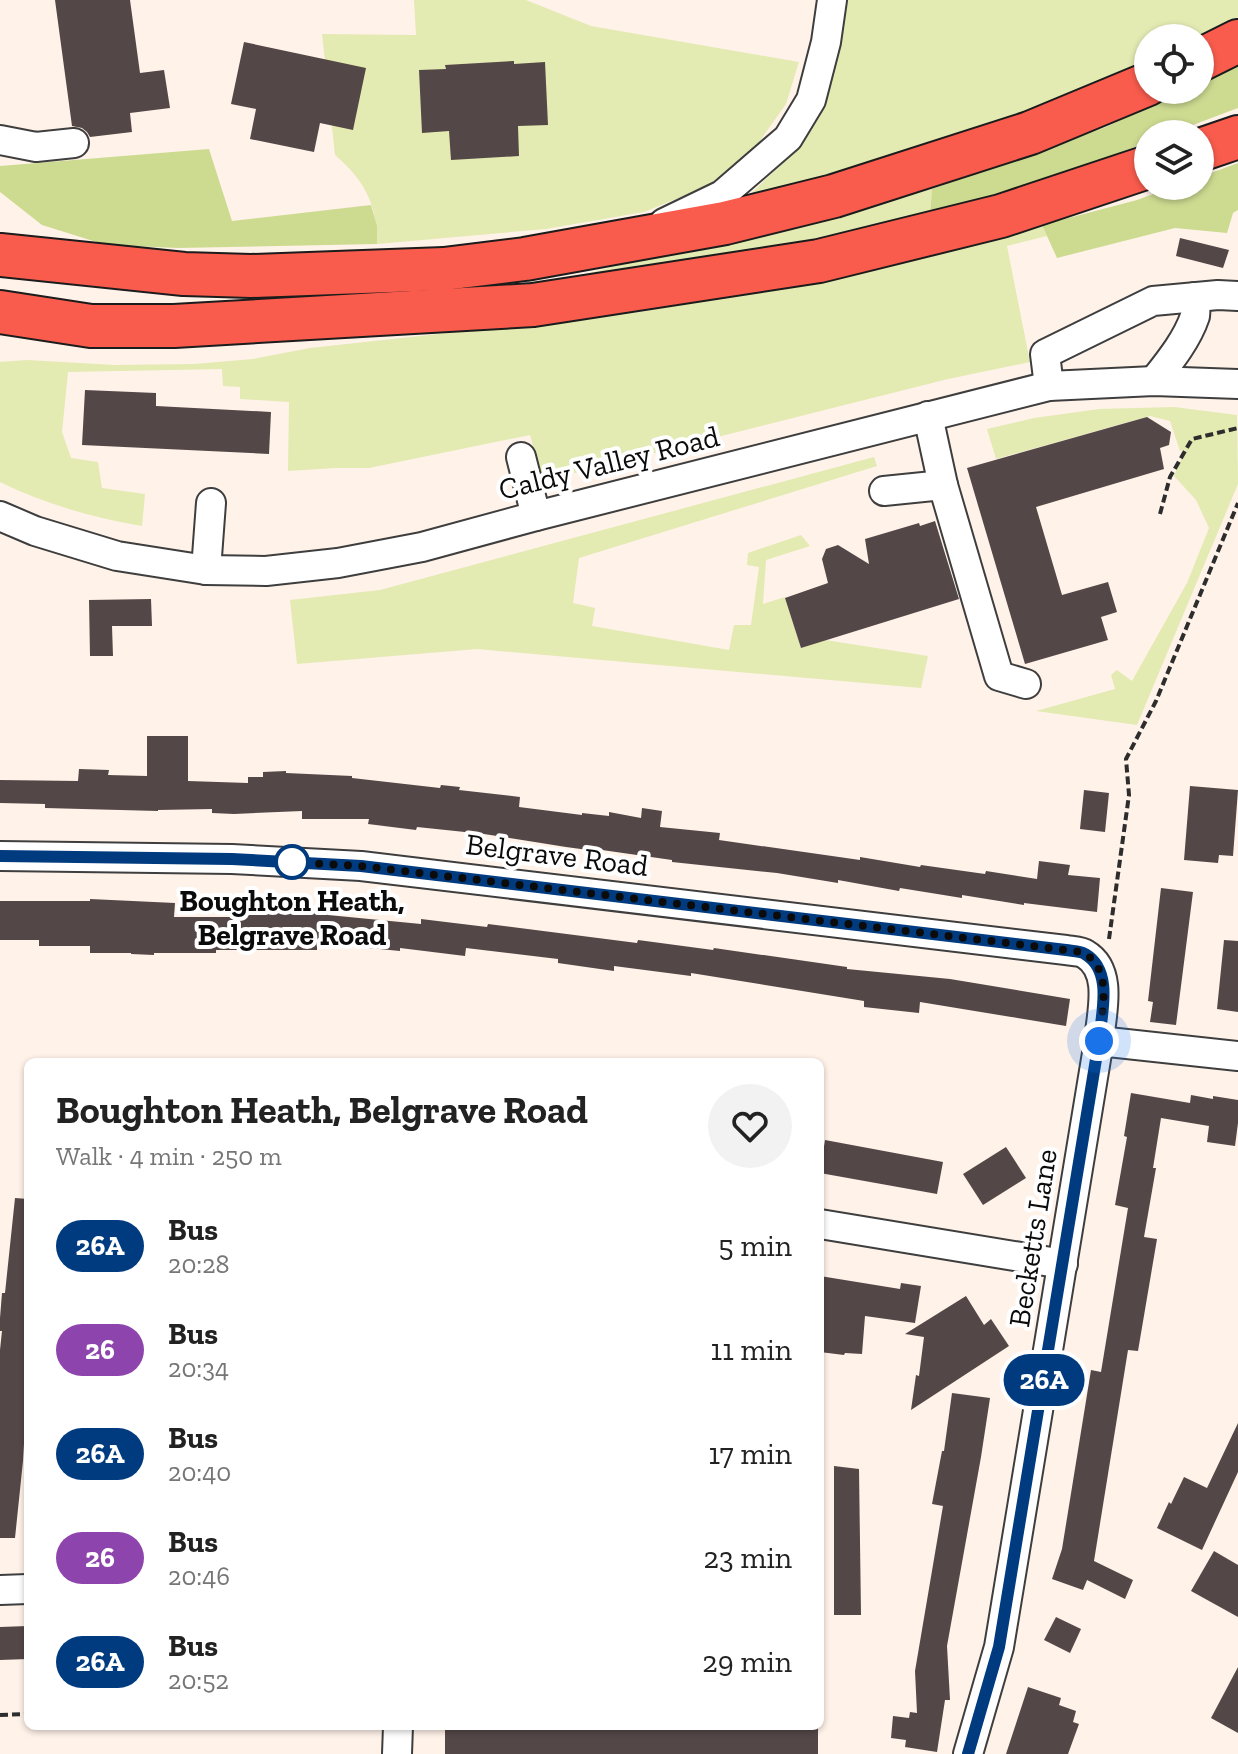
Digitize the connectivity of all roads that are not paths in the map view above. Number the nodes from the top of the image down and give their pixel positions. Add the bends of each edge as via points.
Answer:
1 (832, 0) edge
2 (1238, 41) edge
3 (1214, 53) edge
4 (1134, 90) edge
5 (1238, 137) edge
6 (0, 140) edge
7 (74, 143) dead end
8 (1214, 145) edge
9 (1134, 172) edge
10 (0, 225) edge
11 (623, 242) junction
12 (0, 255) edge
13 (76, 263) junction
14 (1238, 296) edge
15 (1195, 297) junction
16 (0, 312) edge
17 (91, 326) junction
18 (0, 342) edge
19 (1154, 381) junction
20 (1238, 384) edge
21 (1049, 386) junction
22 (928, 416) junction
23 (521, 457) dead end
24 (943, 485) junction
25 (884, 491) dead end
26 (211, 503) dead end
27 (0, 516) edge
28 (536, 516) junction
29 (206, 570) junction
30 (1026, 684) dead end
31 (0, 856) edge
32 (1097, 967) joint
33 (1099, 1041) junction
34 (1238, 1056) edge
35 (824, 1225) edge
36 (1063, 1264) junction
37 (24, 1589) edge
38 (0, 1590) edge
39 (398, 1730) edge
40 (397, 1754) edge
41 (968, 1754) edge

1 - 11 street via 811,100 788,138 722,195
2 - 3 highway
4 - 11 highway via 1030,133 834,196
5 - 8 highway
6 - 7 street via 36,147
9 - 17 highway via 1001,216 819,261 663,287 533,305 190,326
10 - 13 highway
11 - 13 highway via 444,269 345,273 184,274
12 - 13 highway
14 - 15 street
15 - 19 street via 1196,314
15 - 21 street via 1153,301 1045,354
16 - 17 highway
17 - 18 highway
19 - 20 street, Caldy Valley Road
19 - 21 street, Caldy Valley Road
21 - 22 street, Caldy Valley Road
22 - 24 street
22 - 28 street, Caldy Valley Road
23 - 28 street
24 - 25 street
24 - 30 street via 999,676
26 - 29 street
27 - 29 street, Caldy Valley Road via 117,556
28 - 29 street, Caldy Valley Road via 338,563 266,571
31 - 32 street, Belgrave Road via 361,866 1066,950 1085,954
32 - 33 street, Becketts Lane via 1104,984
33 - 34 street
33 - 36 street, Becketts Lane
35 - 36 street
36 - 41 street, Becketts Lane via 999,1647
37 - 38 street
39 - 40 street

